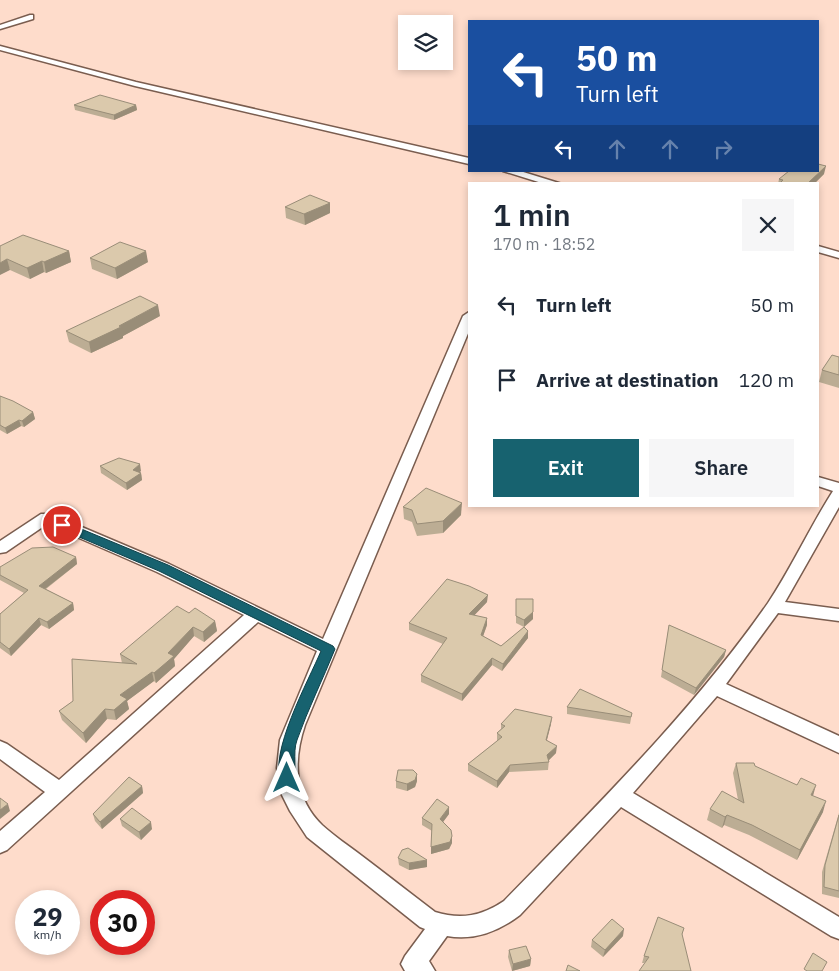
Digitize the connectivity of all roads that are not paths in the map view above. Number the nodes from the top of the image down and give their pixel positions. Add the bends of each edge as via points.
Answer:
1 (30, 17) dead end
2 (0, 27) edge
3 (0, 48) edge
4 (468, 162) edge
5 (510, 172) edge
6 (526, 180) edge
7 (542, 182) edge
8 (819, 250) edge
9 (839, 255) edge
10 (468, 318) edge
11 (819, 481) edge
12 (839, 488) edge
13 (839, 493) edge
14 (0, 548) edge
15 (774, 607) junction
16 (256, 614) junction
17 (839, 615) edge
18 (328, 649) junction
19 (714, 686) junction
20 (839, 745) edge
21 (0, 748) edge
22 (59, 791) junction
23 (619, 795) junction
24 (0, 844) edge
25 (442, 925) junction
26 (839, 929) edge
27 (423, 971) edge

1 - 2 street
3 - 4 street via 153,88
5 - 6 street
6 - 7 street
8 - 9 street
10 - 18 street
11 - 12 street
13 - 15 street
14 - 16 street via 46,518 163,568
15 - 17 street
15 - 19 street
16 - 18 street
16 - 22 street
18 - 25 street via 289,742 286,760 292,797 314,831 330,845 428,920
19 - 20 street
19 - 23 street
21 - 22 street
22 - 24 street
23 - 25 street via 502,916 473,927
23 - 26 street
25 - 27 street via 413,964

